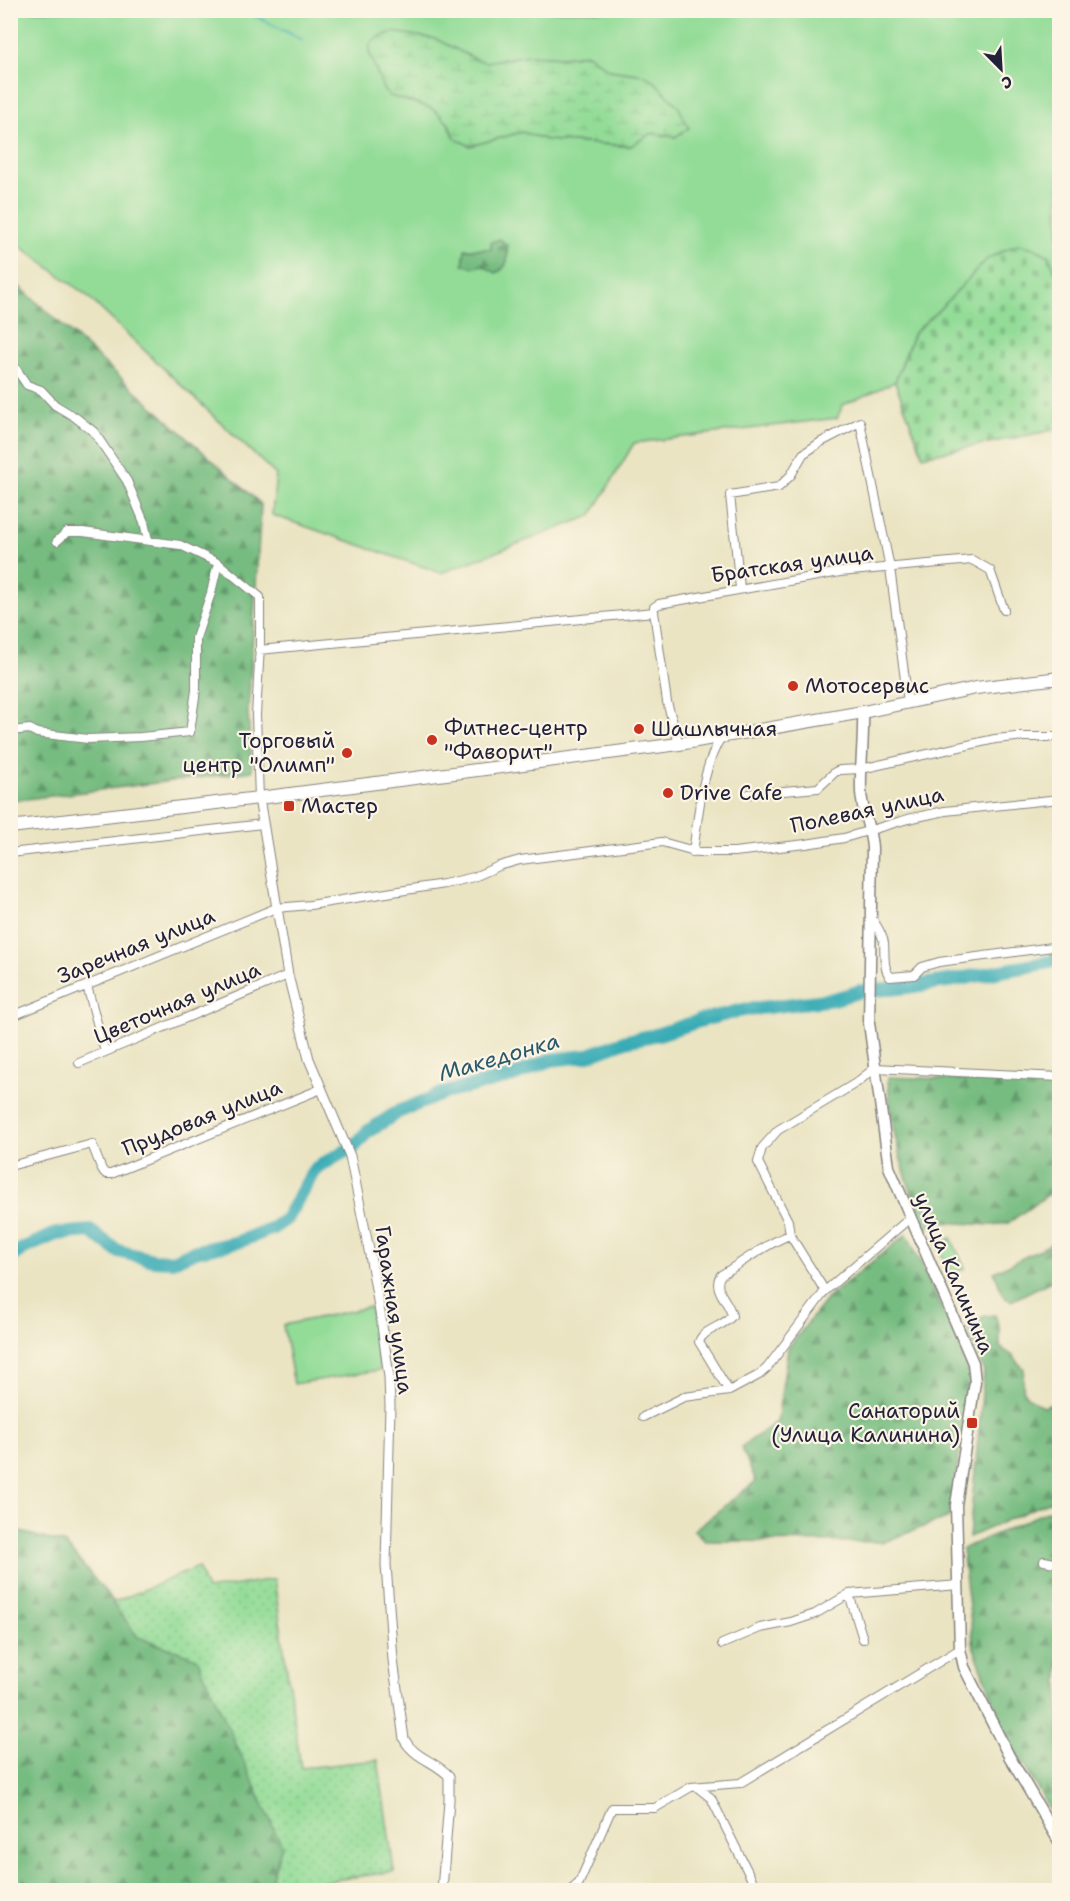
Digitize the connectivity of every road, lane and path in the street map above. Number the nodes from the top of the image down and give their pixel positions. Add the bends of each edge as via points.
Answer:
1 (10, 360) edge
2 (148, 540) junction
3 (57, 541) dead end
4 (218, 563) junction
5 (890, 568) junction
6 (740, 588) junction
7 (1004, 610) dead end
8 (654, 612) junction
9 (259, 650) junction
10 (1059, 678) edge
11 (908, 702) junction
12 (863, 712) junction
13 (10, 731) edge
14 (721, 737) junction
15 (1059, 737) edge
16 (679, 744) junction
17 (861, 769) junction
18 (748, 794) dead end
19 (260, 798) junction
20 (1059, 799) edge
21 (263, 824) junction
22 (10, 827) edge
23 (871, 831) junction
24 (693, 852) junction
25 (10, 853) edge
26 (276, 908) junction
27 (871, 917) junction
28 (1059, 946) edge
29 (288, 975) junction
30 (87, 986) junction
31 (10, 1017) edge
32 (105, 1052) junction
33 (79, 1063) dead end
34 (875, 1068) junction
35 (1059, 1077) edge
36 (321, 1089) junction
37 (10, 1166) edge
38 (910, 1218) junction
39 (790, 1235) junction
40 (825, 1291) junction
41 (729, 1391) junction
42 (643, 1417) dead end
43 (1044, 1561) dead end
44 (1059, 1564) edge
45 (959, 1585) junction
46 (849, 1594) junction
47 (863, 1639) dead end
48 (722, 1644) dead end
49 (960, 1649) junction
50 (696, 1787) junction
51 (1059, 1843) edge
52 (442, 1890) edge
53 (571, 1890) edge
54 (757, 1890) edge

1 - 2 street via 27,385 41,390 55,405 94,432 128,481
2 - 3 street via 67,532
2 - 4 street via 180,545
4 - 9 street via 260,597
4 - 13 street via 196,638 196,690 190,732 88,738 30,729
5 - 6 street, Братская улица
5 - 6 street, Братская улица via 860,422 803,454 779,487 729,495
5 - 7 street via 972,560 990,570
5 - 11 street
6 - 8 street, Братская улица via 659,603
8 - 9 street
8 - 16 street via 667,702
9 - 19 street via 255,715
10 - 11 main road via 976,688
11 - 12 main road
12 - 14 main road
12 - 17 main road, улица Калинина
14 - 16 main road
14 - 24 street via 705,776
15 - 17 street via 995,739
16 - 19 main road
17 - 18 street via 835,772 818,788
17 - 23 main road, улица Калинина via 863,808
19 - 21 street, Гаражная улица
19 - 22 main road
20 - 23 street, Полевая улица via 945,811
21 - 25 street
21 - 26 street, Гаражная улица
23 - 24 street, Полевая улица via 807,844
23 - 27 main road, улица Калинина
24 - 26 street, Полевая улица via 662,842 635,844 520,860 444,884
26 - 29 street, Гаражная улица
26 - 30 street, Заречная улица
27 - 28 street via 884,942 890,977 914,975 939,962
27 - 34 main road, улица Калинина via 869,1023
29 - 32 street, Цветочная улица
29 - 36 street, Гаражная улица via 309,1059
30 - 31 street, Заречная улица
30 - 32 street
32 - 33 street, Цветочная улица
34 - 35 street
34 - 38 main road, улица Калинина via 889,1167
34 - 39 street via 778,1130 762,1148 758,1162 788,1221
36 - 37 street, Прудовая улица via 111,1174 102,1170 92,1144
36 - 52 street, Гаражная улица via 348,1152 370,1255 389,1377 386,1565 393,1660 401,1729 408,1746 449,1776
38 - 40 street
38 - 45 main road, улица Калинина via 973,1363 975,1382 956,1505
39 - 40 street
39 - 41 street via 721,1275 717,1284 732,1316 702,1335 699,1342
40 - 41 street via 767,1368
41 - 42 street via 684,1397
43 - 44 street
45 - 46 street
45 - 49 main road, улица Калинина
46 - 47 street
46 - 48 street via 815,1614 760,1628
49 - 50 street via 740,1783
49 - 51 main road, улица Калинина via 964,1667 1009,1756
50 - 53 street via 655,1808 612,1808 579,1883
50 - 54 street via 711,1798

